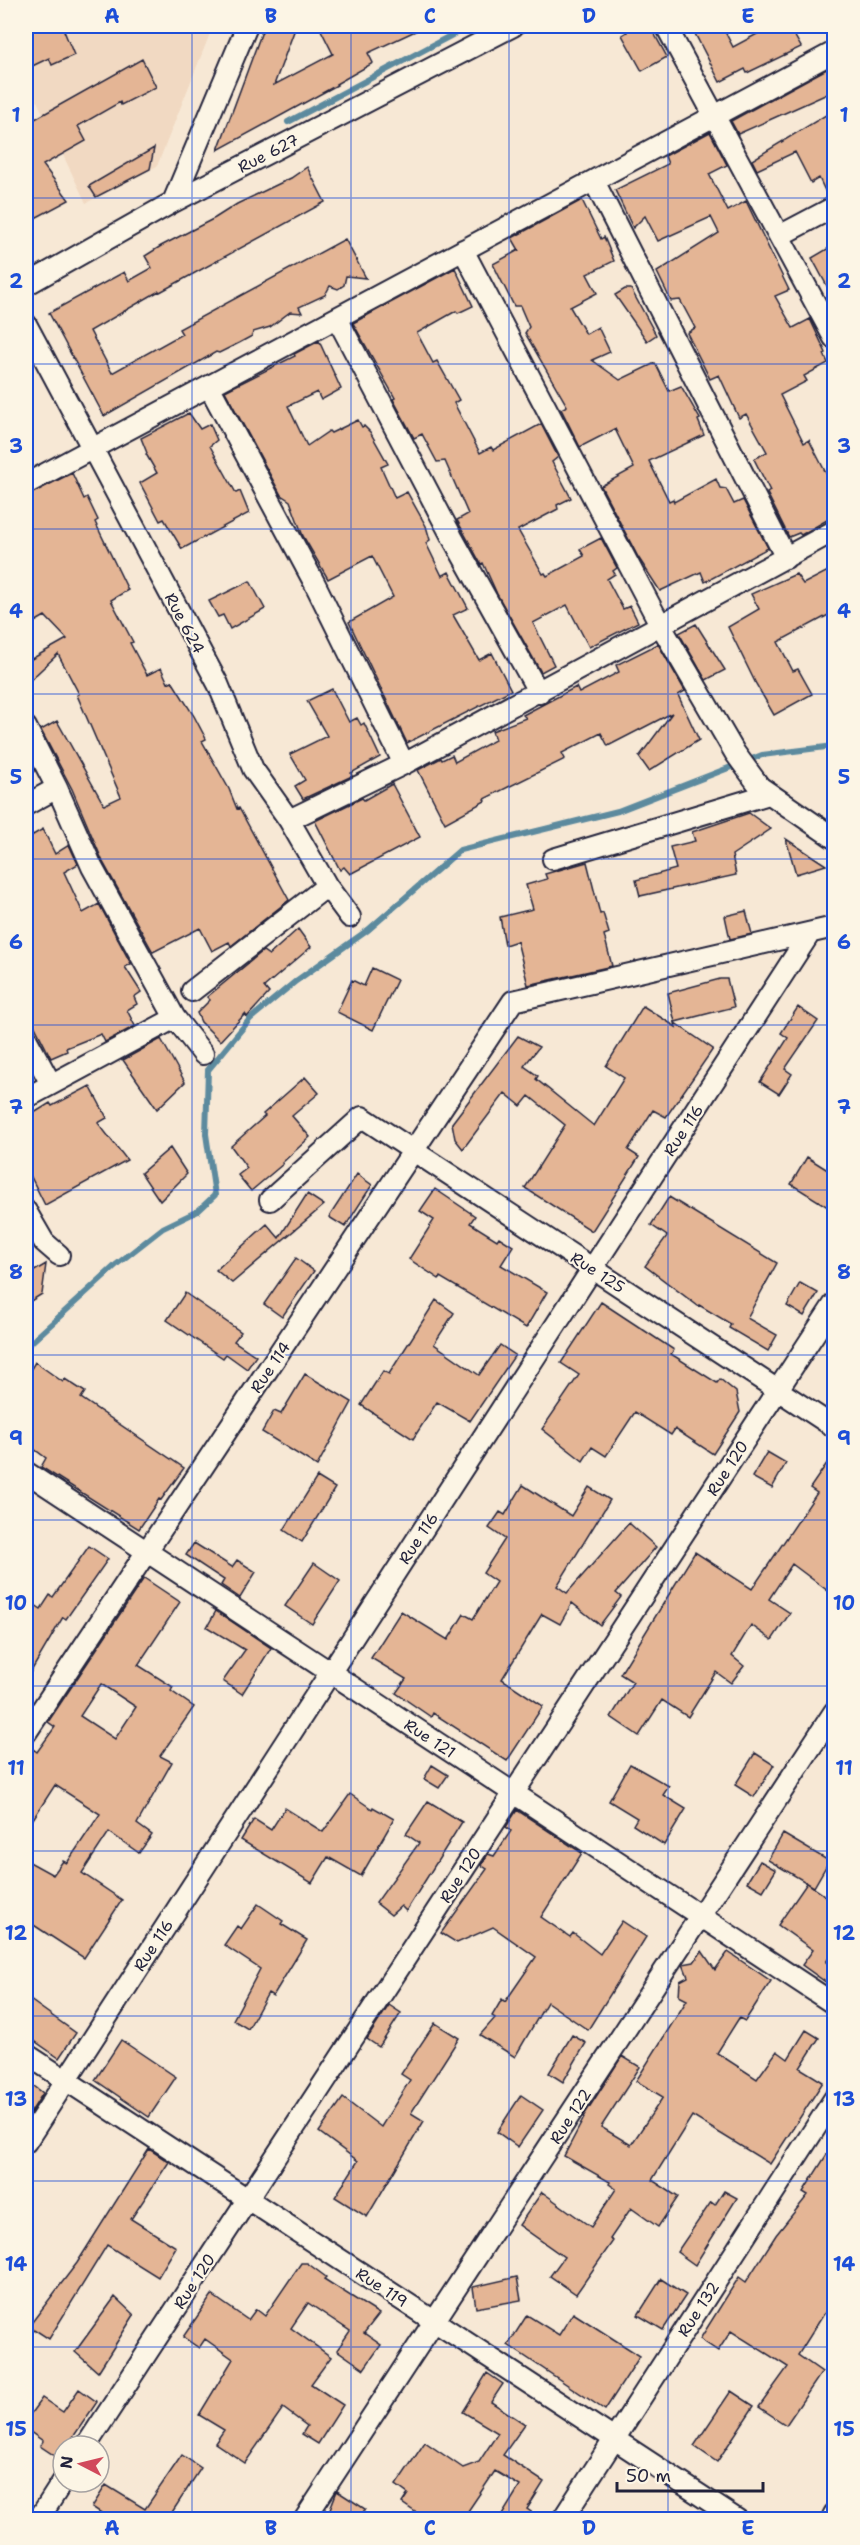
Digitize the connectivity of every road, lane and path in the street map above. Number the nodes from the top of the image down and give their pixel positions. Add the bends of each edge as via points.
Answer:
1 (247, 26) edge
2 (513, 26) edge
3 (666, 26) edge
4 (834, 52) edge
5 (715, 116) junction
6 (594, 181) junction
7 (173, 202) junction
8 (834, 207) edge
9 (779, 236) junction
10 (464, 250) junction
11 (26, 285) edge
12 (337, 318) junction
13 (26, 324) edge
14 (834, 338) edge
15 (208, 386) junction
16 (92, 448) junction
17 (26, 484) edge
18 (834, 531) edge
19 (786, 558) junction
20 (662, 626) junction
21 (538, 693) junction
22 (26, 727) edge
23 (404, 764) junction
24 (57, 788) junction
25 (769, 794) junction
26 (26, 805) edge
27 (289, 820) junction
28 (834, 838) edge
29 (553, 859) dead end
30 (327, 886) junction
31 (350, 917) dead end
32 (834, 927) edge
33 (810, 933) junction
34 (192, 991) dead end
35 (175, 1018) junction
36 (26, 1038) edge
37 (202, 1054) dead end
38 (51, 1084) junction
39 (26, 1098) edge
40 (414, 1151) junction
41 (270, 1200) dead end
42 (26, 1211) edge
43 (58, 1255) dead end
44 (593, 1268) junction
45 (834, 1304) edge
46 (778, 1390) junction
47 (834, 1427) edge
48 (26, 1472) edge
49 (147, 1551) junction
50 (331, 1672) junction
51 (834, 1712) edge
52 (26, 1733) edge
53 (514, 1793) junction
54 (700, 1915) junction
55 (834, 2004) edge
56 (26, 2054) edge
57 (66, 2080) junction
58 (834, 2099) edge
59 (26, 2142) edge
60 (248, 2199) junction
61 (436, 2322) junction
62 (94, 2434) edge
63 (614, 2438) junction
64 (55, 2494) edge
65 (834, 2514) edge
66 (38, 2520) edge
67 (304, 2520) edge
68 (562, 2520) edge
69 (738, 2520) edge
70 (831, 2520) edge

1 - 7 street
2 - 7 street, Rue 627
3 - 5 street
4 - 5 street
5 - 6 street
5 - 9 street
6 - 10 street
6 - 19 street
7 - 11 street, Rue 627
8 - 9 street
9 - 14 street
10 - 12 street
10 - 20 street
12 - 15 street
12 - 21 street
13 - 16 street, Rue 624
15 - 16 street
15 - 23 street via 315,584
16 - 17 street
16 - 27 street, Rue 624 via 218,684 253,769
18 - 19 street
19 - 20 street
20 - 21 street
20 - 25 street via 735,753
21 - 23 street
22 - 24 street
23 - 27 street
24 - 26 street
24 - 35 street via 92,867
25 - 28 street
25 - 29 street
27 - 30 street, Rue 624
30 - 31 street, Rue 624
30 - 34 street
32 - 33 street
33 - 40 street, Rue 114 via 513,1001
33 - 44 street, Rue 116
35 - 37 street
35 - 38 street
36 - 38 street
38 - 39 street
40 - 41 street, Rue 125 via 362,1117
40 - 44 street, Rue 125
40 - 49 street, Rue 114
42 - 43 street via 44,1242
44 - 46 street, Rue 125
44 - 50 street, Rue 116
45 - 46 street, Rue 120
46 - 47 street, Rue 125
46 - 53 street, Rue 120
48 - 49 street, Rue 121
49 - 50 street, Rue 121
49 - 52 street, Rue 114
50 - 53 street, Rue 121
50 - 57 street, Rue 116
51 - 54 street, Rue 122
53 - 54 street, Rue 121
53 - 60 street, Rue 120
54 - 55 street, Rue 121
54 - 61 street, Rue 122
56 - 57 street, Rue 119
57 - 59 street, Rue 116
57 - 60 street, Rue 119
58 - 63 street, Rue 132
60 - 61 street, Rue 119
60 - 62 street, Rue 120
61 - 63 street, Rue 119
61 - 67 street, Rue 122
63 - 68 street, Rue 132
63 - 69 street, Rue 119
64 - 66 street
65 - 70 street

